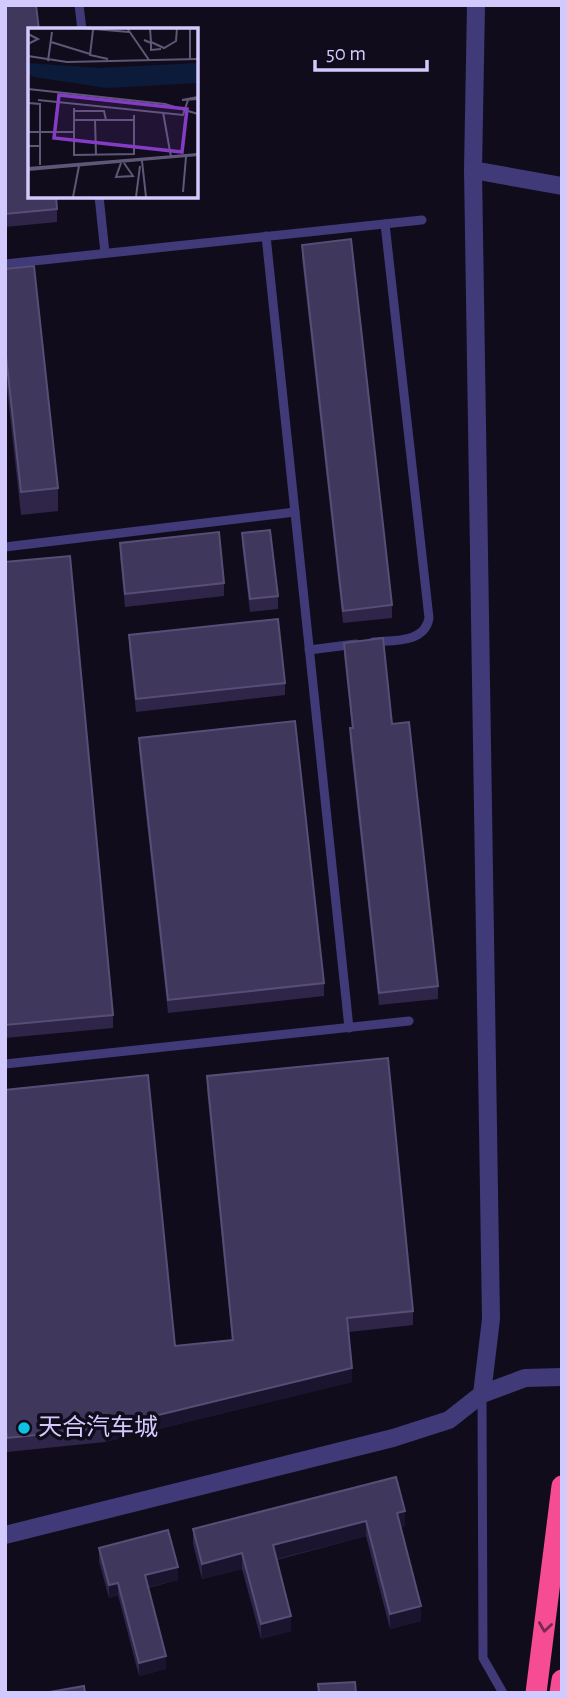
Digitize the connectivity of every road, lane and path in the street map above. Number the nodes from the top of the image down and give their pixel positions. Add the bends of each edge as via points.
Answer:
1 (79, 5) edge
2 (476, 5) edge
3 (82, 28) edge
4 (473, 170) junction
5 (562, 186) edge
6 (99, 198) edge
7 (422, 220) dead end
8 (385, 223) junction
9 (266, 236) junction
10 (106, 253) junction
11 (5, 264) edge
12 (295, 512) junction
13 (5, 547) edge
14 (309, 650) junction
15 (409, 1021) dead end
16 (349, 1028) junction
17 (5, 1064) edge
18 (562, 1377) edge
19 (482, 1394) junction
20 (562, 1486) edge
21 (5, 1535) edge
22 (562, 1680) edge
23 (503, 1693) edge
24 (536, 1693) edge
25 (560, 1693) edge

1 - 3 lane
2 - 4 street
4 - 5 street
4 - 19 street via 491,1319
6 - 10 lane
7 - 8 lane
8 - 9 lane
8 - 14 lane via 428,623 415,637
9 - 10 lane
9 - 12 lane
10 - 11 lane
12 - 13 lane
12 - 14 lane
14 - 16 lane
15 - 16 lane
16 - 17 lane
18 - 19 street via 524,1378
19 - 21 street via 449,1420 394,1438
19 - 23 lane via 483,1658
20 -> 24 highway
22 - 25 highway

